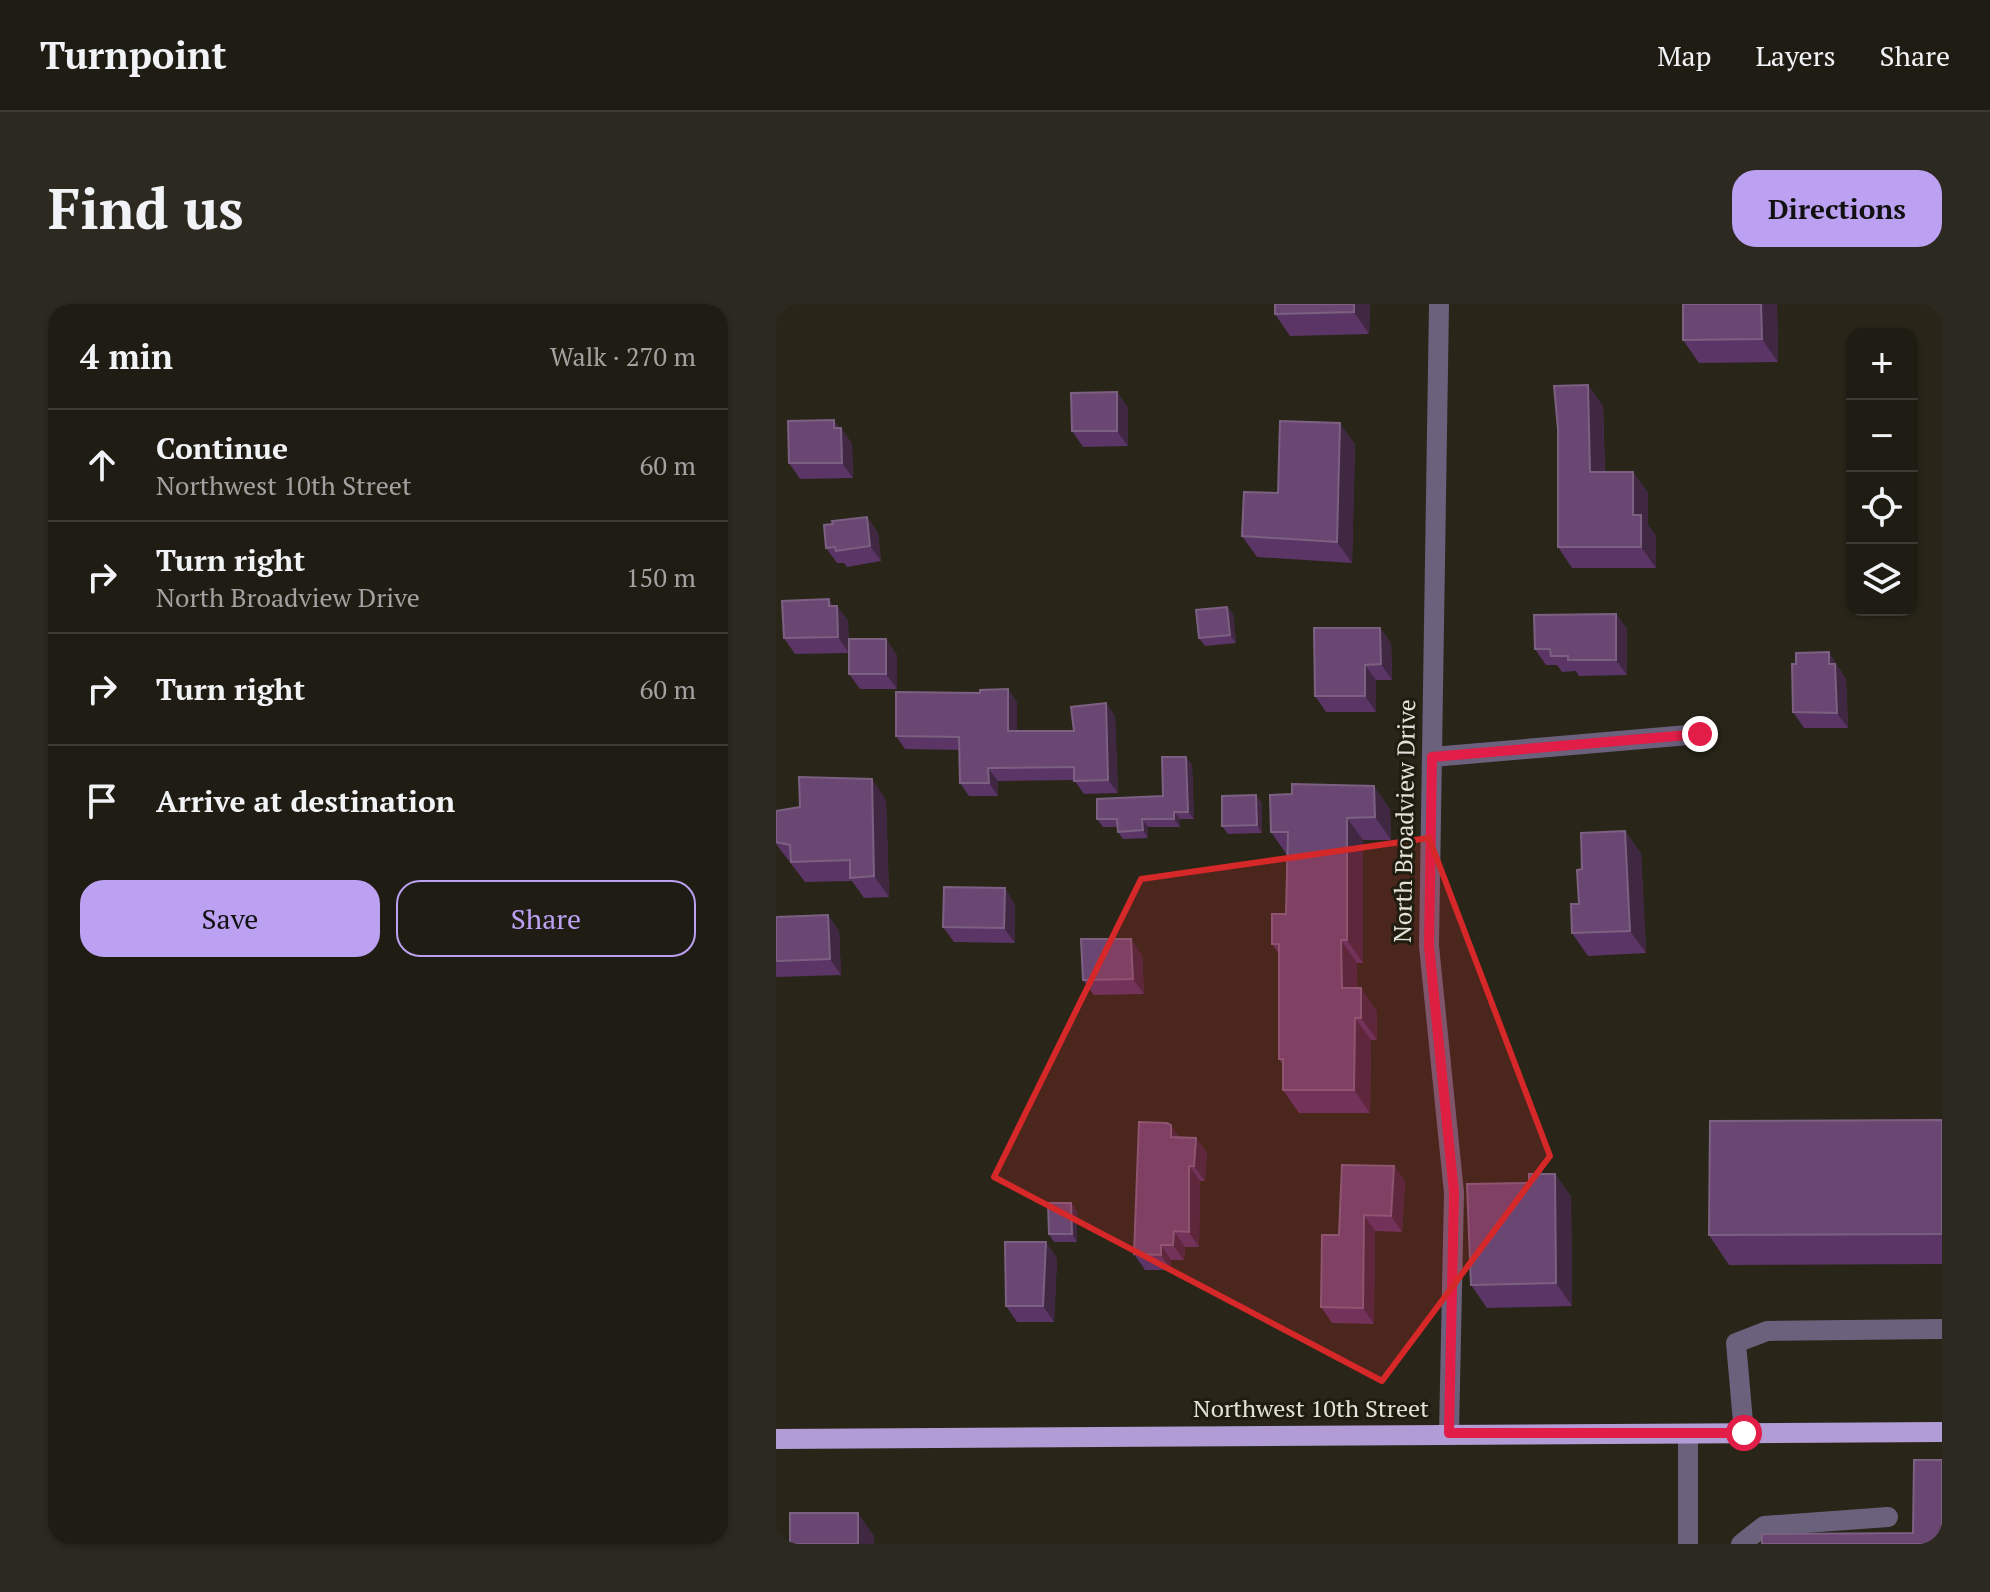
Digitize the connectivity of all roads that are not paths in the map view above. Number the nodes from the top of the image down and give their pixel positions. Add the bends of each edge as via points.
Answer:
1 (1439, 304) edge
2 (1700, 734) dead end
3 (1432, 757) junction
4 (1942, 1329) edge
5 (1942, 1432) edge
6 (1449, 1433) junction
7 (1744, 1433) junction
8 (1688, 1434) junction
9 (776, 1439) edge
10 (1888, 1517) dead end
11 (1688, 1544) edge
12 (1741, 1544) edge

1 - 3 street, North Broadview Drive
2 - 3 street
3 - 6 street, North Broadview Drive via 1429,946 1454,1193
4 - 7 street via 1767,1331 1736,1343
5 - 7 main road, Northwest 10th Street
6 - 8 main road, Northwest 10th Street
6 - 9 main road, Northwest 10th Street
7 - 8 main road, Northwest 10th Street
8 - 11 street
10 - 12 street via 1764,1526

